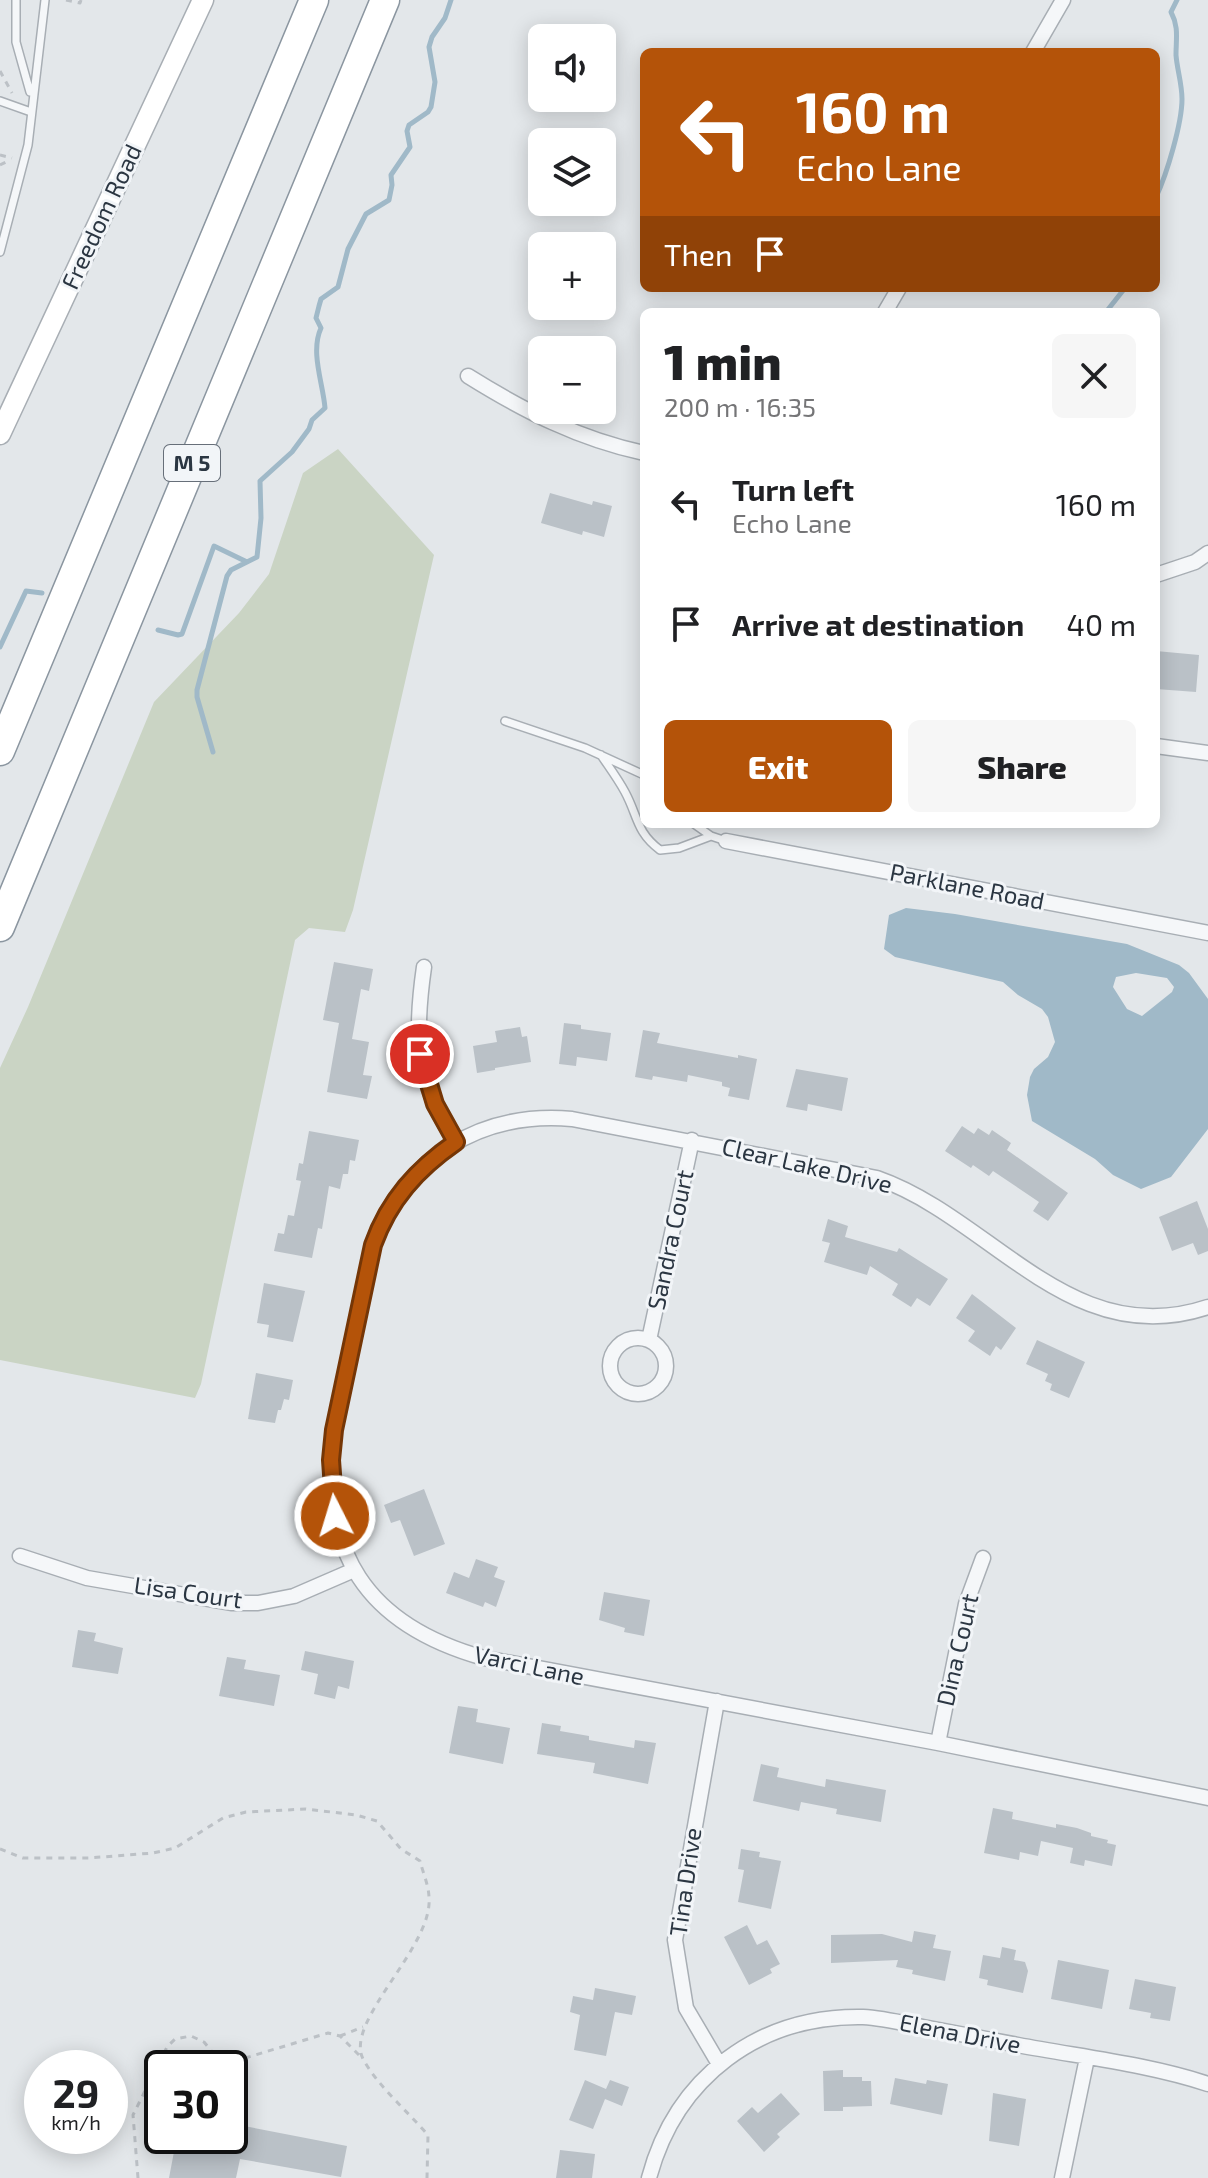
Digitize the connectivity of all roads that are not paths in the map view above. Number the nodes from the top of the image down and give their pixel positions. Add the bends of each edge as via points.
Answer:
1 (16, 0) edge
2 (45, 0) edge
3 (203, 0) edge
4 (314, 0) edge
5 (385, 0) edge
6 (1063, 0) edge
7 (1035, 48) edge
8 (32, 98) junction
9 (0, 101) edge
10 (31, 112) junction
11 (0, 252) edge
12 (468, 376) dead end
13 (2, 422) edge
14 (640, 452) edge
15 (1208, 553) edge
16 (1160, 574) edge
17 (505, 721) dead end
18 (1160, 747) edge
19 (0, 751) edge
20 (1208, 753) edge
21 (601, 755) junction
22 (640, 773) edge
23 (700, 828) edge
24 (711, 836) junction
25 (726, 841) joint
26 (0, 927) edge
27 (1208, 933) edge
28 (424, 967) dead end
29 (471, 1135) joint
30 (692, 1140) junction
31 (456, 1142) junction
32 (1208, 1307) edge
33 (649, 1340) junction
34 (20, 1556) dead end
35 (983, 1558) dead end
36 (354, 1570) junction
37 (717, 1701) junction
38 (938, 1743) junction
39 (1208, 1798) edge
40 (1087, 2058) junction
41 (719, 2064) junction
42 (1208, 2084) edge
43 (649, 2178) edge
44 (1062, 2178) edge

1 - 8 lane via 16,42
2 - 8 lane
3 - 13 street, Freedom Road
4 - 19 highway, M 5
5 - 26 highway, M 5
6 - 7 street
8 - 10 lane
9 - 10 lane
10 - 11 lane via 28,145
12 - 14 street via 520,409 603,445
15 - 16 street
17 - 21 lane
18 - 20 street
21 - 22 lane
21 - 24 lane via 634,808 638,828 660,850
23 - 24 lane
24 - 25 lane
25 - 27 street, Parklane Road
28 - 31 street via 417,1016 420,1054 435,1104
29 - 30 street, Clear Lake Drive via 509,1121 557,1117
29 - 31 street, Varci Lane
30 - 32 street, Clear Lake Drive via 893,1183 1055,1289 1096,1308 1156,1316
30 - 33 street, Sandra Court
31 - 36 street, Varci Lane via 402,1190 373,1245 331,1460 335,1516
33 - 33 street, Sandra Court via 663,1352 663,1379 651,1392 633,1395 612,1378 611,1359 622,1343
34 - 36 street, Lisa Court via 87,1578 231,1603 285,1599
35 - 38 street, Dina Court via 966,1604
36 - 37 street, Varci Lane via 368,1592 409,1628 457,1651
37 - 38 street, Varci Lane
37 - 41 street, Tina Drive via 675,1940 686,2008
38 - 39 street, Varci Lane
40 - 41 street, Elena Drive via 849,2017 778,2030
40 - 42 street, Elena Drive
40 - 44 street
41 - 43 street via 678,2111

